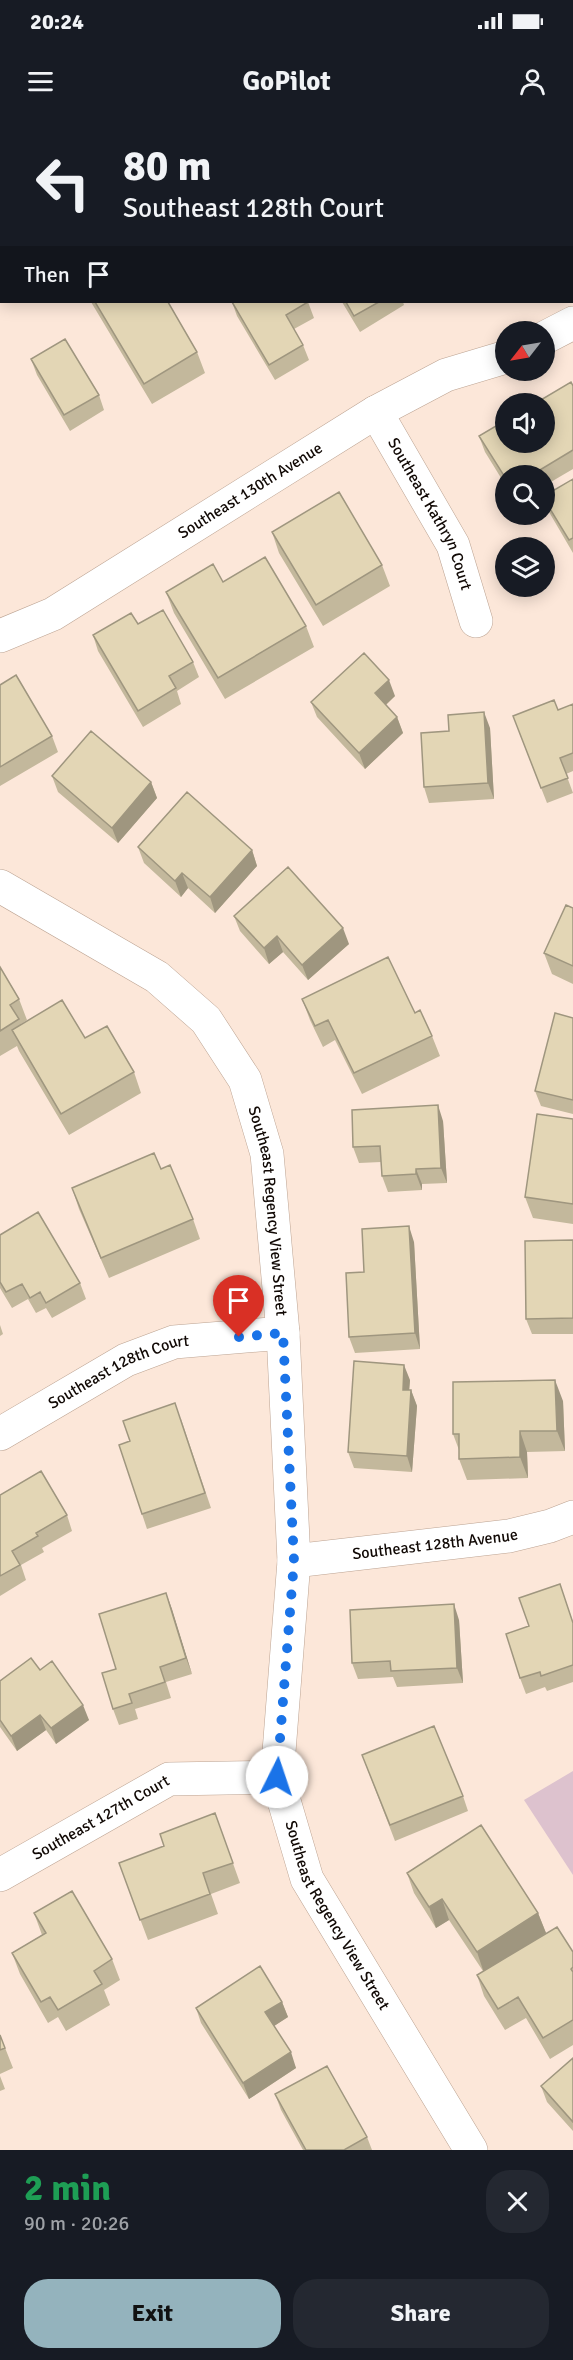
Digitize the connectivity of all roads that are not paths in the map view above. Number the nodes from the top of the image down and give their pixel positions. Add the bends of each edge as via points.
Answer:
1 (573, 323) edge
2 (555, 332) edge
3 (495, 360) edge
4 (376, 412) junction
5 (476, 621) dead end
6 (0, 636) edge
7 (0, 886) edge
8 (283, 1333) junction
9 (0, 1434) edge
10 (573, 1516) edge
11 (294, 1561) junction
12 (277, 1777) junction
13 (0, 1875) edge
14 (471, 2150) edge

1 - 2 street
3 - 4 street, Southeast 130th Avenue via 446,375
4 - 5 street, Southeast Kathryn Court via 453,545
4 - 6 street, Southeast 130th Avenue via 53,614
7 - 8 street, Southeast Regency View Street via 157,977 206,1020 244,1080 267,1154
8 - 9 street, Southeast 128th Court via 174,1342 126,1360
8 - 11 street, Southeast Regency View Street
10 - 11 street, Southeast 128th Avenue via 509,1536
11 - 12 street, Southeast Regency View Street
12 - 13 street, Southeast 127th Court via 169,1779
12 - 14 street, Southeast Regency View Street via 307,1879

